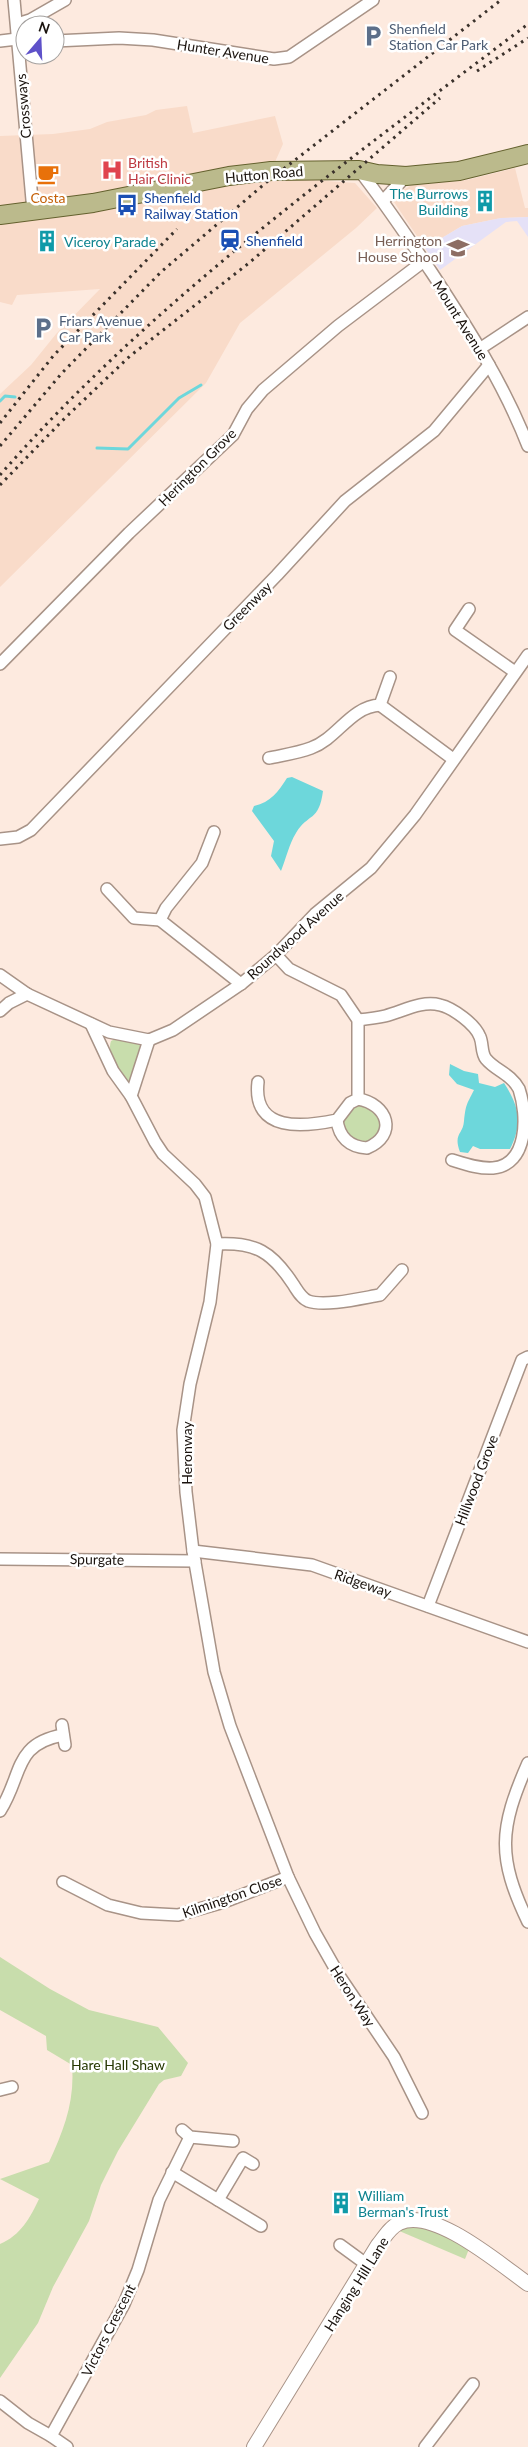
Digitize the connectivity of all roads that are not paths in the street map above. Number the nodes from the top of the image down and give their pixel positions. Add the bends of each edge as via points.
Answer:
1 (14, 0) edge
2 (65, 0) edge
3 (374, 0) edge
4 (16, 15) edge
5 (39, 15) edge
6 (0, 41) edge
7 (15, 41) edge
8 (65, 41) edge
9 (22, 65) edge
10 (528, 154) edge
11 (359, 170) junction
12 (406, 176) junction
13 (383, 201) junction
14 (33, 212) junction
15 (0, 215) edge
16 (424, 261) junction
17 (528, 317) edge
18 (481, 348) junction
19 (489, 365) junction
20 (528, 446) edge
21 (469, 609) dead end
22 (528, 655) edge
23 (0, 664) edge
24 (515, 672) junction
25 (390, 677) dead end
26 (380, 705) junction
27 (269, 758) dead end
28 (452, 759) junction
29 (214, 832) dead end
30 (0, 839) edge
31 (107, 889) dead end
32 (160, 920) junction
33 (276, 955) junction
34 (3, 978) edge
35 (241, 984) junction
36 (28, 994) junction
37 (4, 1007) edge
38 (358, 1020) junction
39 (90, 1024) junction
40 (149, 1040) junction
41 (258, 1082) dead end
42 (131, 1096) junction
43 (358, 1099) junction
44 (337, 1120) junction
45 (452, 1160) dead end
46 (217, 1244) junction
47 (402, 1270) dead end
48 (528, 1357) edge
49 (194, 1556) junction
50 (0, 1559) edge
51 (428, 1606) junction
52 (528, 1642) edge
53 (63, 1735) dead end
54 (528, 1763) edge
55 (0, 1811) edge
56 (288, 1877) junction
57 (63, 1882) dead end
58 (528, 1922) edge
59 (12, 2087) dead end
60 (0, 2090) edge
61 (422, 2113) dead end
62 (233, 2141) dead end
63 (253, 2164) dead end
64 (172, 2172) junction
65 (218, 2200) junction
66 (262, 2226) dead end
67 (340, 2246) dead end
68 (366, 2264) junction
69 (528, 2284) edge
70 (473, 2384) dead end
71 (0, 2401) edge
72 (51, 2436) junction
73 (67, 2447) edge
74 (254, 2447) edge
75 (425, 2447) edge

1 - 4 street, Crossways
2 - 5 street
3 - 8 street, Hunter Avenue via 289,57 274,59 153,40
6 - 7 street
9 - 14 street, Crossways
10 - 12 main road, Hutton Road via 459,172
11 - 12 main road, Hutton Road
11 - 13 street, Mount Avenue
11 - 14 main road, Hutton Road via 271,171 229,176
12 - 13 street
13 - 16 street, Mount Avenue
14 - 15 main road, Hutton Road
16 - 18 street, Mount Avenue
16 - 23 street, Herington Grove via 338,326 263,390 233,435 128,533
17 - 18 street
18 - 19 street, Mount Avenue
19 - 20 street, Mount Avenue
19 - 30 street, Greenway via 434,431 345,501 31,830 18,837
21 - 24 street via 455,630
22 - 24 street, Roundwood Avenue
24 - 28 street, Roundwood Avenue
25 - 26 street
26 - 27 street via 359,711 312,748
26 - 28 street
28 - 33 street, Roundwood Avenue via 415,815 371,868 315,914
29 - 32 street via 202,863
31 - 32 street via 134,918
32 - 35 street
33 - 35 street, Roundwood Avenue
33 - 38 street via 289,969 341,995
34 - 36 street
34 - 37 street
35 - 40 street, Roundwood Avenue via 173,1030
36 - 37 street
36 - 39 street
38 - 43 street
38 - 45 street via 432,1004 446,1007 470,1024 481,1038 486,1059 507,1073 520,1090 528,1129 520,1153 502,1166 482,1168
39 - 40 street via 109,1032
39 - 42 street, Heronway via 113,1070
40 - 42 street
41 - 44 street via 260,1107 275,1120 307,1126
42 - 46 street, Heronway via 154,1142 205,1197
43 - 44 street via 350,1103
43 - 44 street via 375,1105 384,1115 387,1127 382,1139 367,1148 353,1145 342,1136
46 - 47 street via 246,1245 262,1250 283,1268 304,1299 316,1303 380,1295
46 - 49 street, Heronway via 210,1302 190,1384 183,1430
48 - 51 street, Hillwood Grove via 522,1360
49 - 50 street, Spurgate
49 - 51 street, Ridgeway via 312,1565
49 - 56 street, Heronway via 214,1672 230,1726
51 - 52 street, Ridgeway
53 - 55 street via 34,1744 26,1754
54 - 58 street via 514,1796 504,1843 517,1899
56 - 57 street, Kilmington Close via 224,1902 178,1915 141,1913 108,1906
56 - 61 street, Heron Way via 315,1933 340,1977 394,2057
59 - 60 street
62 - 64 street, Victors Crescent via 186,2133
63 - 65 street via 242,2158
64 - 65 street
64 - 72 street, Victors Crescent via 159,2200 124,2304
65 - 66 street
67 - 68 street
68 - 69 street, Hanging Hill Lane via 386,2234 399,2223 416,2219 462,2237
68 - 74 street, Hanging Hill Lane
70 - 75 street
71 - 72 street
72 - 73 street

